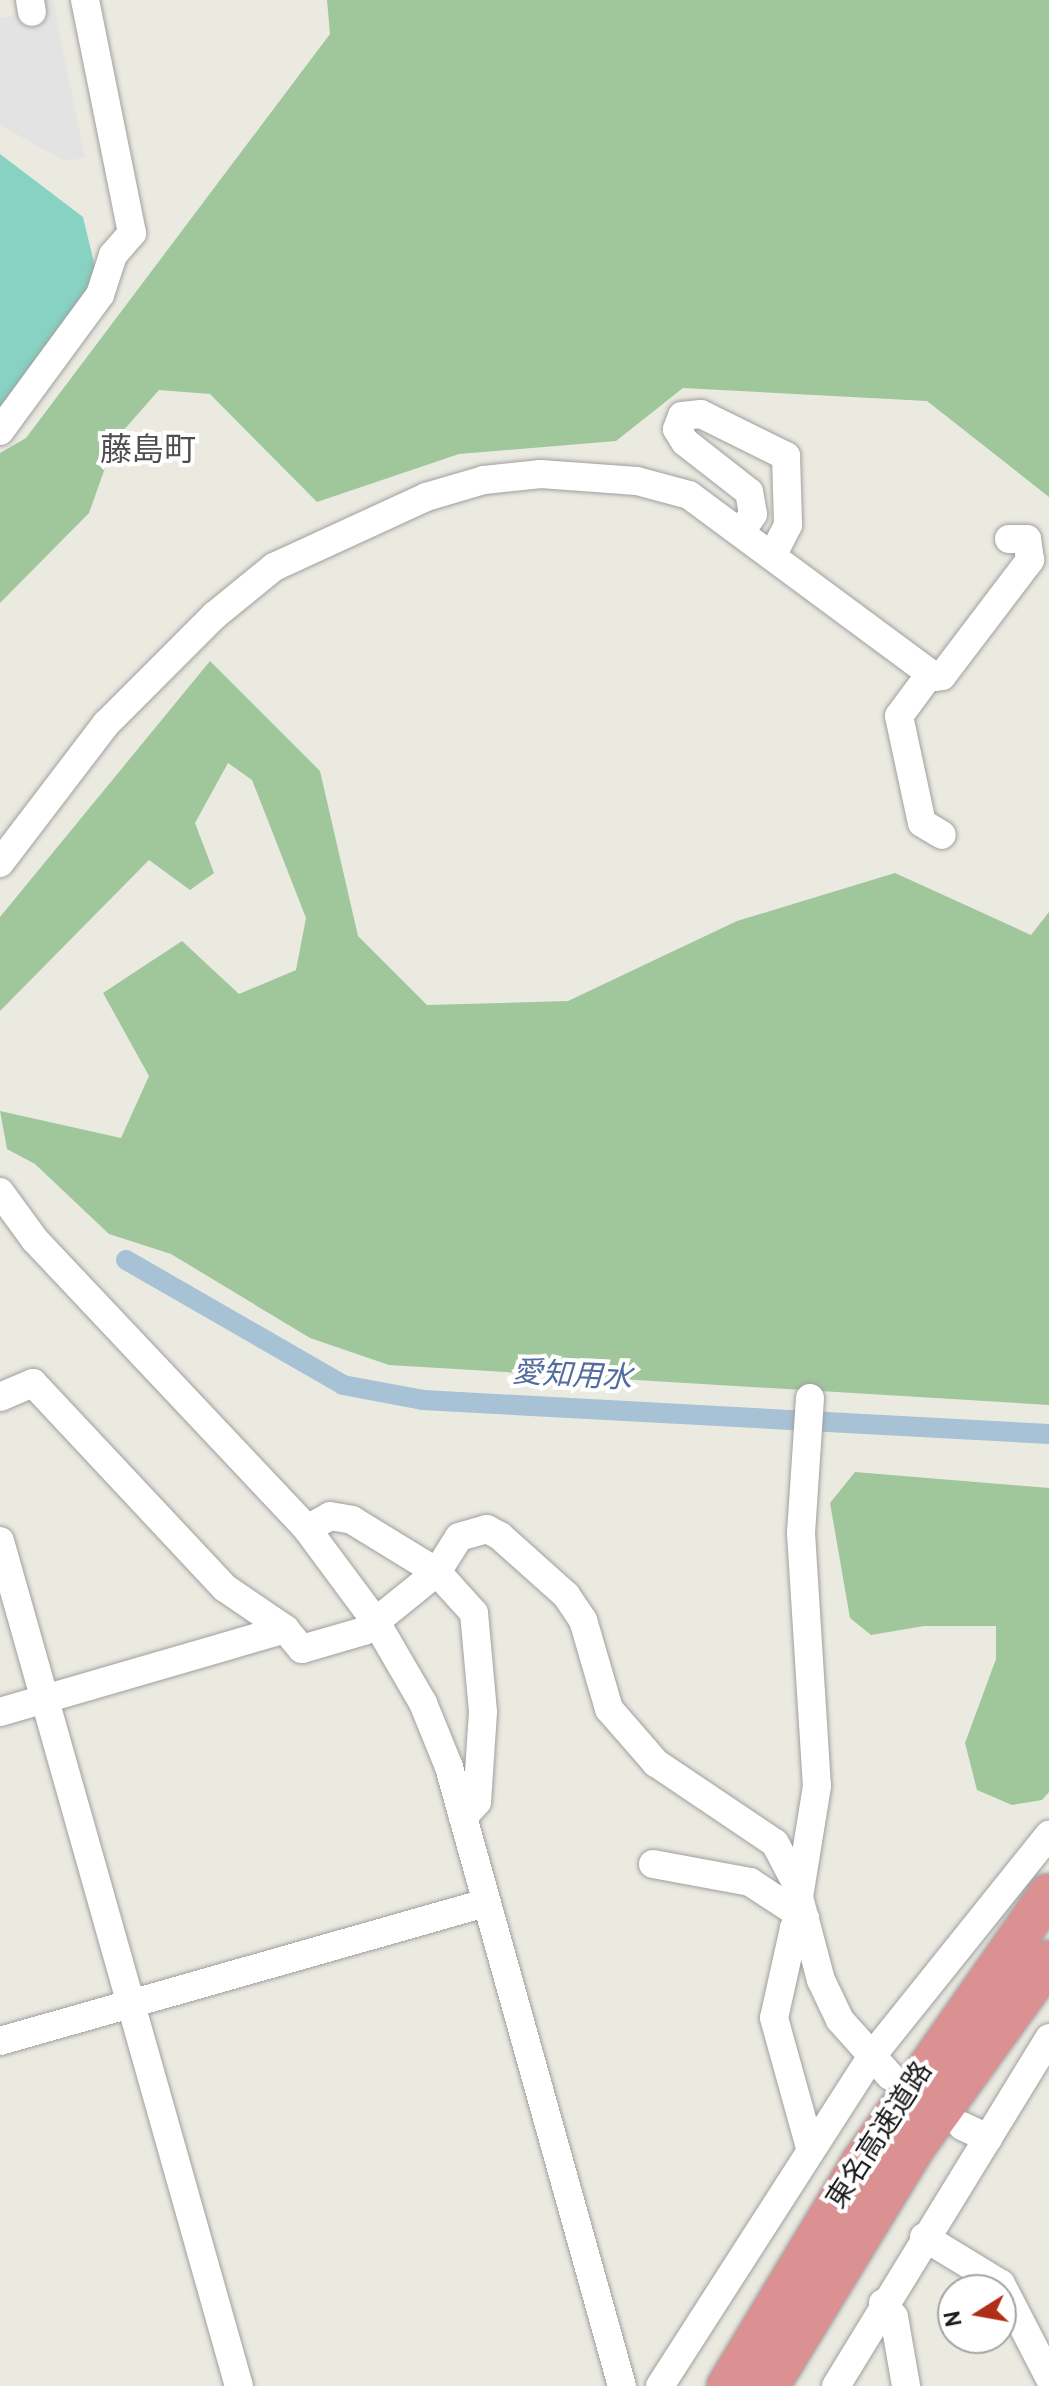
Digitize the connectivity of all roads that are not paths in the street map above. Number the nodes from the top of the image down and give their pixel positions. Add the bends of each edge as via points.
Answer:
1 (85, 0) edge
2 (0, 431) edge
3 (742, 530) junction
4 (1009, 539) dead end
5 (773, 555) junction
6 (932, 675) junction
7 (942, 835) dead end
8 (0, 863) edge
9 (0, 1192) edge
10 (0, 1397) edge
11 (810, 1398) dead end
12 (307, 1529) junction
13 (0, 1541) edge
14 (437, 1572) junction
15 (376, 1622) junction
16 (285, 1629) junction
17 (46, 1699) junction
18 (0, 1712) edge
19 (463, 1817) junction
20 (1049, 1835) edge
21 (653, 1864) dead end
22 (799, 1889) junction
23 (1049, 1894) edge
24 (482, 1904) junction
25 (805, 1918) junction
26 (1049, 1961) edge
27 (128, 2002) junction
28 (1049, 2038) edge
29 (0, 2041) edge
30 (881, 2067) junction
31 (1041, 2070) edge
32 (810, 2148) junction
33 (924, 2237) junction
34 (883, 2303) junction
35 (1049, 2377) edge
36 (239, 2386) edge
37 (622, 2386) edge
38 (660, 2386) edge
39 (727, 2386) edge
40 (769, 2386) edge
41 (836, 2386) edge
42 (906, 2386) edge

1 - 2 street via 132,233 113,255 100,295
3 - 5 street
3 - 5 street via 753,514 749,492 685,442 677,429 682,416 701,414 786,456 788,525
3 - 8 street via 689,495 637,481 541,474 455,489 335,534 274,567 181,647 106,724
4 - 6 street via 1027,539 1030,560 942,676
5 - 6 street
6 - 7 street via 899,716 922,823
9 - 12 street via 35,1240
10 - 16 street via 33,1383 225,1588
11 - 22 street via 801,1533 817,1786
12 - 14 street via 342,1517
12 - 15 street
13 - 17 street
14 - 15 street
14 - 19 street via 474,1613 479,1635 477,1802
14 - 22 street via 459,1537 487,1529 536,1566 583,1620 609,1709 656,1763 775,1843
15 - 16 street via 302,1649
15 - 19 street via 423,1703
16 - 17 street
17 - 18 street
17 - 27 street
19 - 24 street
20 - 30 street
21 - 25 street via 750,1882
22 - 25 street
23 - 39 highway, 東名高速道路 via 861,2163
24 - 27 street
24 - 37 street
25 - 30 street via 821,1980 840,2020
25 - 32 street via 790,1941 774,2018
26 - 40 highway, 東名高速道路 via 917,2144
27 - 29 street
27 - 36 street
28 - 31 street
30 - 32 street
31 - 33 street via 975,2132
32 - 38 street
33 - 34 street
33 - 35 street via 1001,2284
34 - 41 street
34 - 42 street via 894,2317

